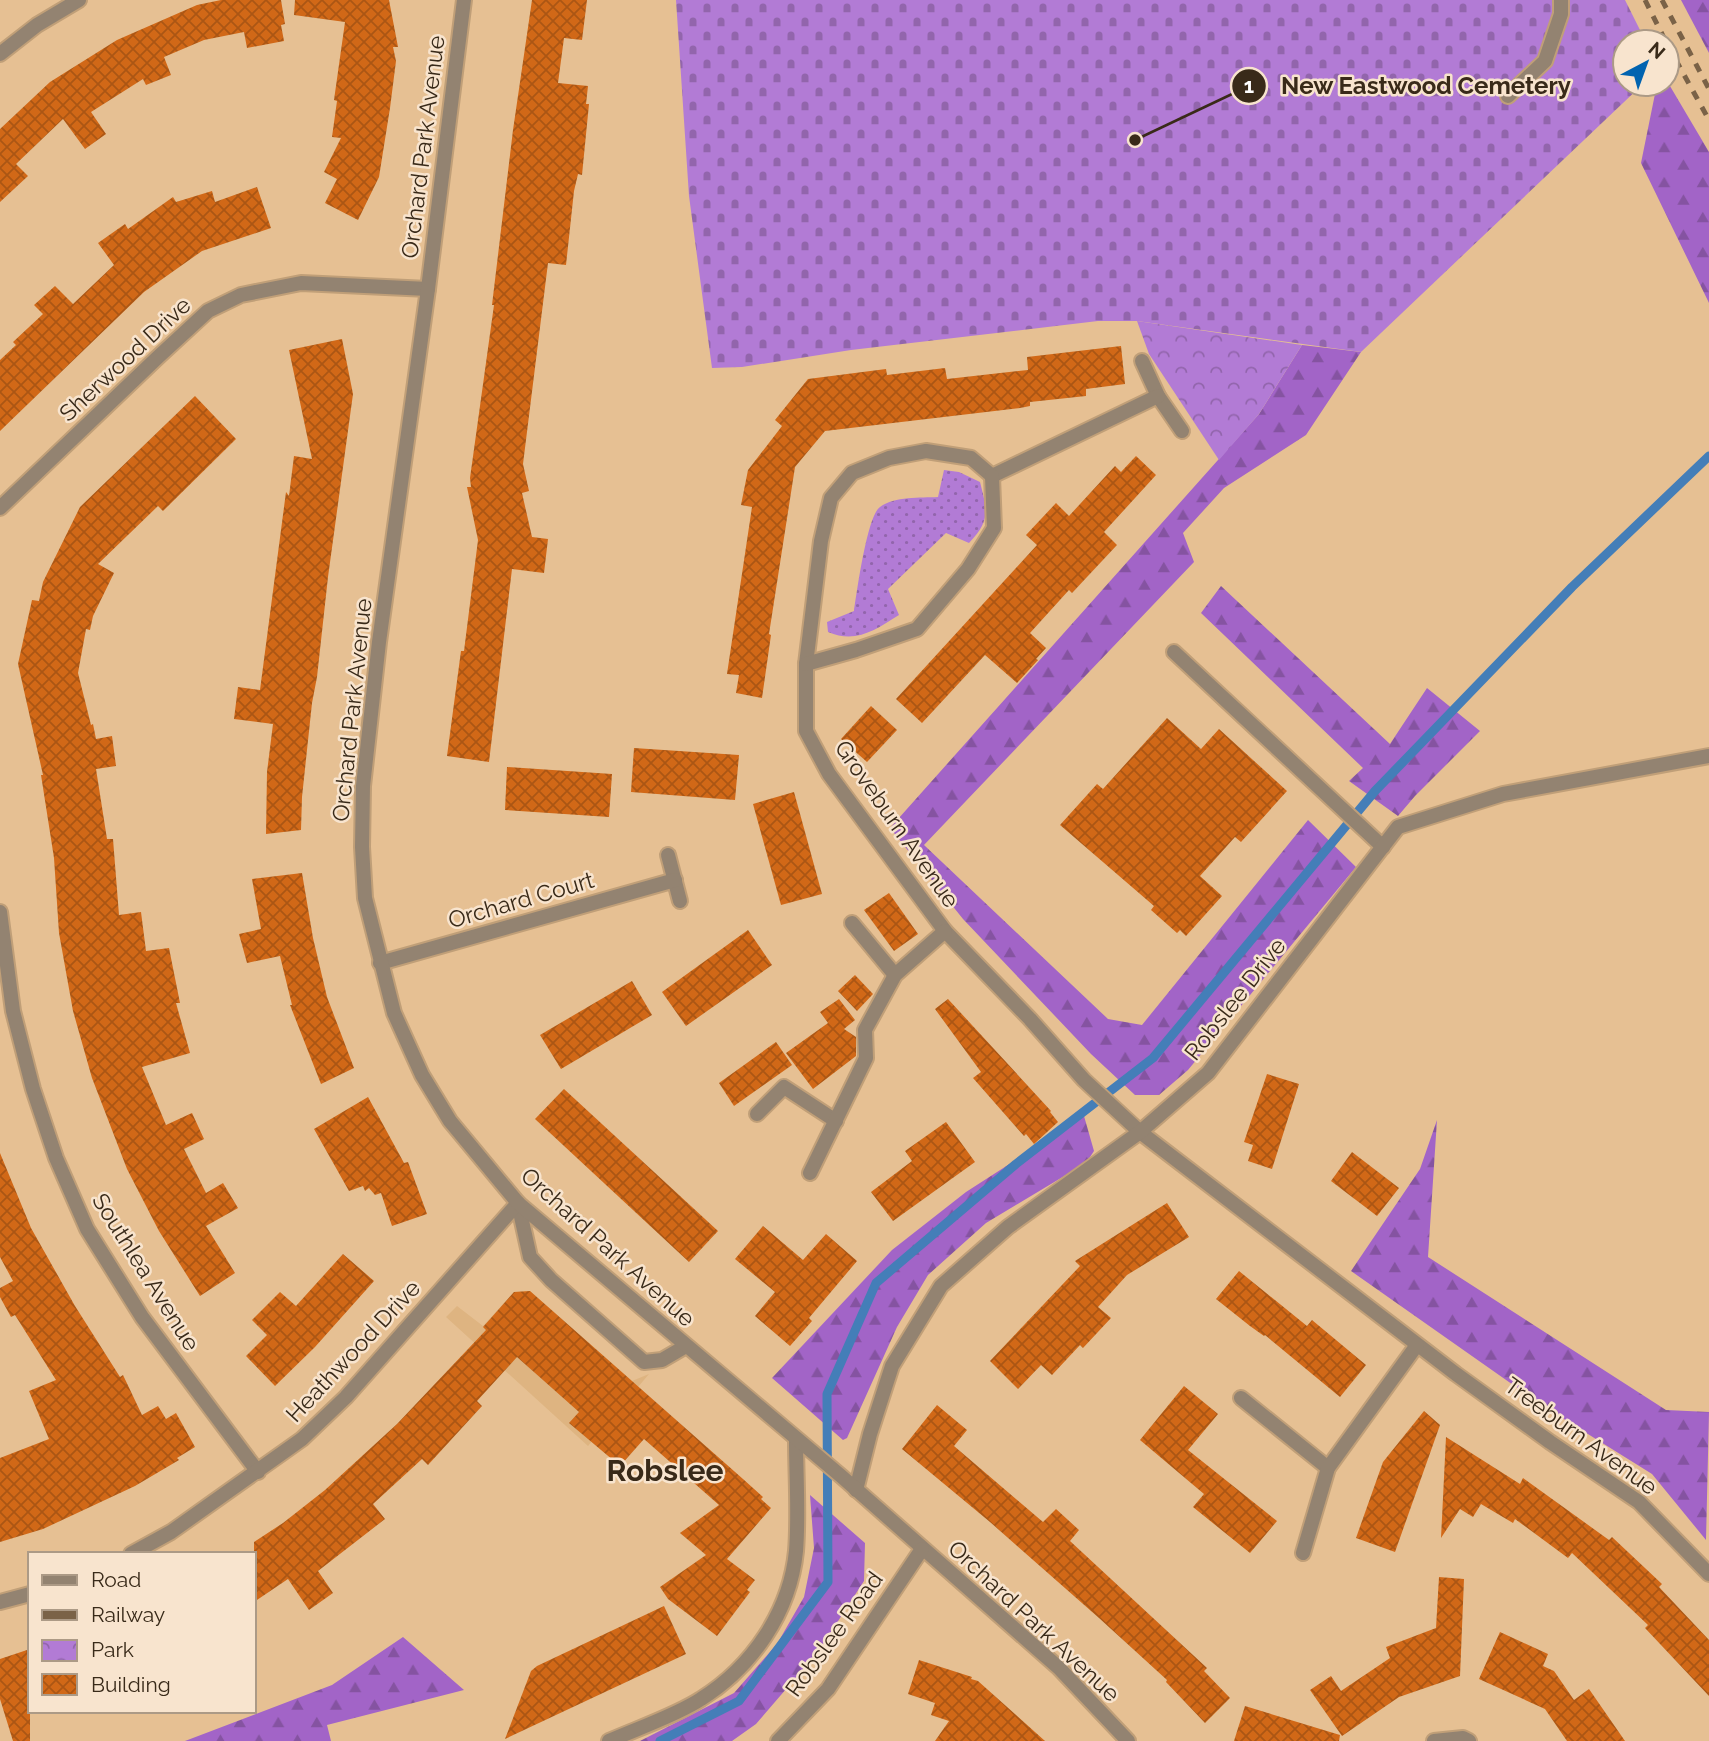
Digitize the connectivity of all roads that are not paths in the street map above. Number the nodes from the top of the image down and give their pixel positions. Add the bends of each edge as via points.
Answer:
1 (79, 0) edge
2 (464, 0) edge
3 (1561, 0) edge
4 (0, 54) edge
5 (1508, 96) dead end
6 (428, 289) junction
7 (1142, 361) dead end
8 (1158, 396) junction
9 (1182, 431) dead end
10 (992, 476) junction
11 (0, 509) edge
12 (1174, 653) dead end
13 (806, 663) junction
14 (1709, 756) edge
15 (1382, 846) junction
16 (668, 855) dead end
17 (675, 880) junction
18 (680, 901) dead end
19 (0, 912) edge
20 (852, 923) dead end
21 (945, 931) junction
22 (380, 963) junction
23 (895, 975) junction
24 (757, 1114) dead end
25 (836, 1121) junction
26 (1140, 1132) junction
27 (810, 1173) dead end
28 (518, 1203) junction
29 (1417, 1345) junction
30 (686, 1346) junction
31 (1241, 1398) dead end
32 (796, 1439) junction
33 (1328, 1468) junction
34 (258, 1472) junction
35 (856, 1490) junction
36 (922, 1549) junction
37 (135, 1552) edge
38 (1303, 1553) dead end
39 (1709, 1574) edge
40 (28, 1595) edge
41 (0, 1602) edge
42 (609, 1741) edge
43 (778, 1741) edge
44 (1128, 1741) edge
45 (1434, 1741) edge
46 (1469, 1741) edge

1 - 4 street
2 - 6 street, Orchard Park Avenue
3 - 5 street via 1561,14 1545,61
6 - 11 street, Sherwood Drive via 301,283 241,295 208,312 156,358
6 - 22 street, Orchard Park Avenue via 363,786 365,898
7 - 8 street
8 - 9 street
8 - 10 street
10 - 13 street via 994,528 968,569 917,629
10 - 13 street, Groveburn Avenue via 971,458 926,451 889,458 852,473 831,498
12 - 15 street
13 - 21 street, Groveburn Avenue via 806,731 829,774
14 - 15 street, Robslee Drive via 1503,794 1398,827
15 - 26 street, Robslee Drive via 1208,1073
16 - 17 street
17 - 18 street
17 - 22 street, Orchard Court
19 - 34 street, Southlea Avenue via 13,1011 33,1089 87,1229 142,1317
20 - 23 street
21 - 23 street
21 - 26 street, Groveburn Avenue via 1084,1080
22 - 28 street, Orchard Park Avenue via 394,1013 422,1075 450,1121
23 - 25 street via 865,1030 866,1058
24 - 25 street via 784,1087
25 - 27 street
26 - 29 street, Treeburn Avenue
26 - 35 street, Robslee Drive via 1008,1227 941,1286 892,1366
28 - 30 street, Orchard Park Avenue
28 - 30 street via 530,1257 644,1362 662,1360
28 - 34 street, Heathwood Drive via 346,1397 302,1440
29 - 33 street
29 - 39 street, Treeburn Avenue via 1639,1502
30 - 32 street, Orchard Park Avenue
31 - 33 street
32 - 35 street, Orchard Park Avenue
32 - 42 street via 796,1552 790,1585 775,1622 742,1667 700,1700
33 - 38 street
34 - 37 street, Heathwood Drive
35 - 36 street, Orchard Park Avenue
36 - 43 street, Robslee Road via 828,1689
36 - 44 street, Orchard Park Avenue via 1059,1668
40 - 41 street
45 - 46 street

